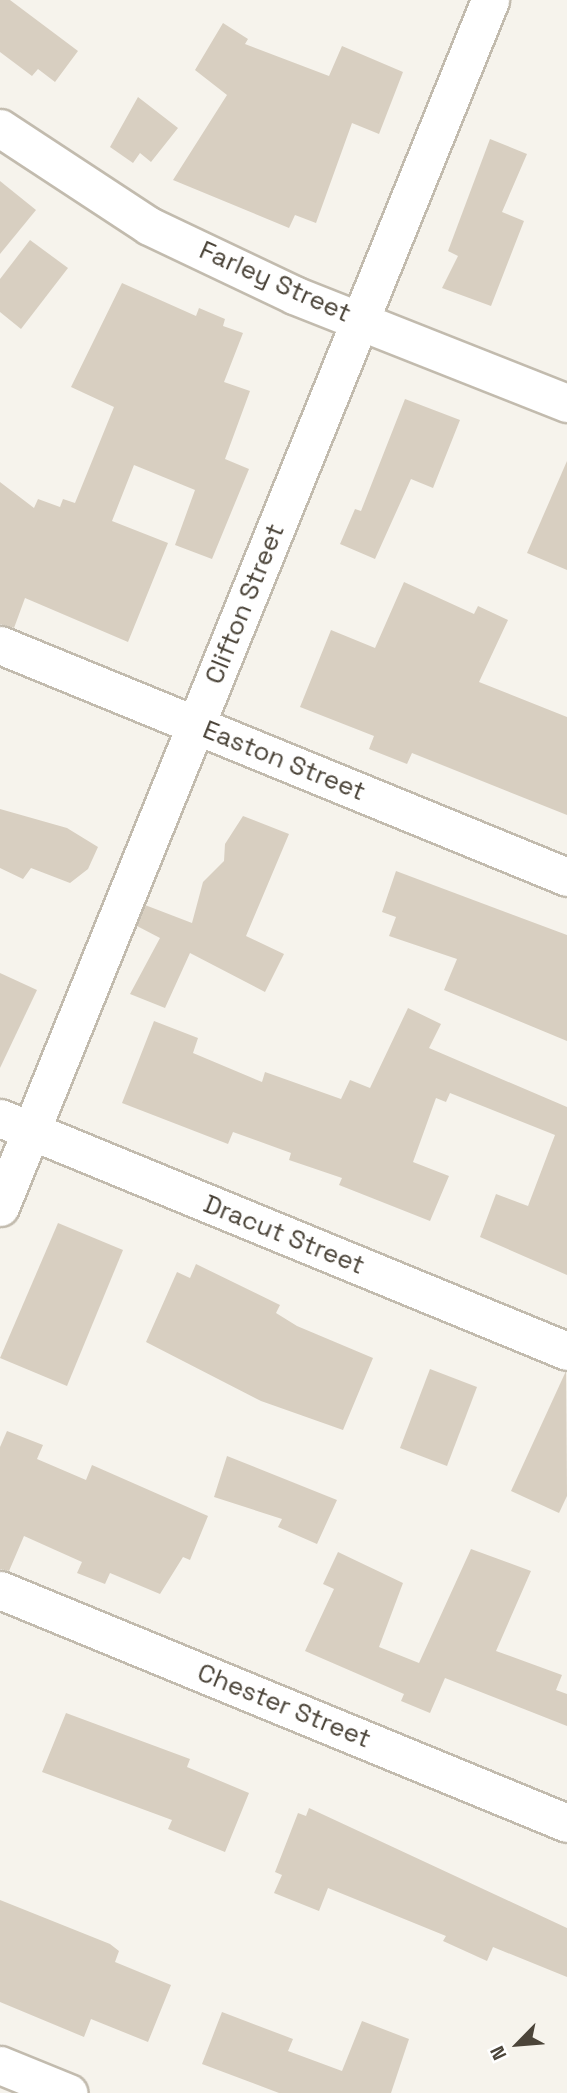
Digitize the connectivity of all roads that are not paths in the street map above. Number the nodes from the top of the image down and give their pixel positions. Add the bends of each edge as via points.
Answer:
1 (490, 0) edge
2 (0, 128) edge
3 (360, 320) junction
4 (567, 403) edge
5 (0, 645) edge
6 (196, 725) junction
7 (567, 877) edge
8 (15, 1125) edge
9 (0, 1207) edge
10 (567, 1351) edge
11 (0, 1590) edge
12 (567, 1823) edge
13 (0, 2065) edge
14 (69, 2093) edge

1 - 3 street, Clifton Street
2 - 3 street, Farley Street via 149,226
3 - 4 street, Farley Street
3 - 6 street, Clifton Street
5 - 6 street, Easton Street
6 - 7 street, Easton Street
6 - 8 street, Clifton Street
8 - 9 street, Clifton Street
8 - 10 street, Dracut Street
11 - 12 street, Chester Street
13 - 14 street

